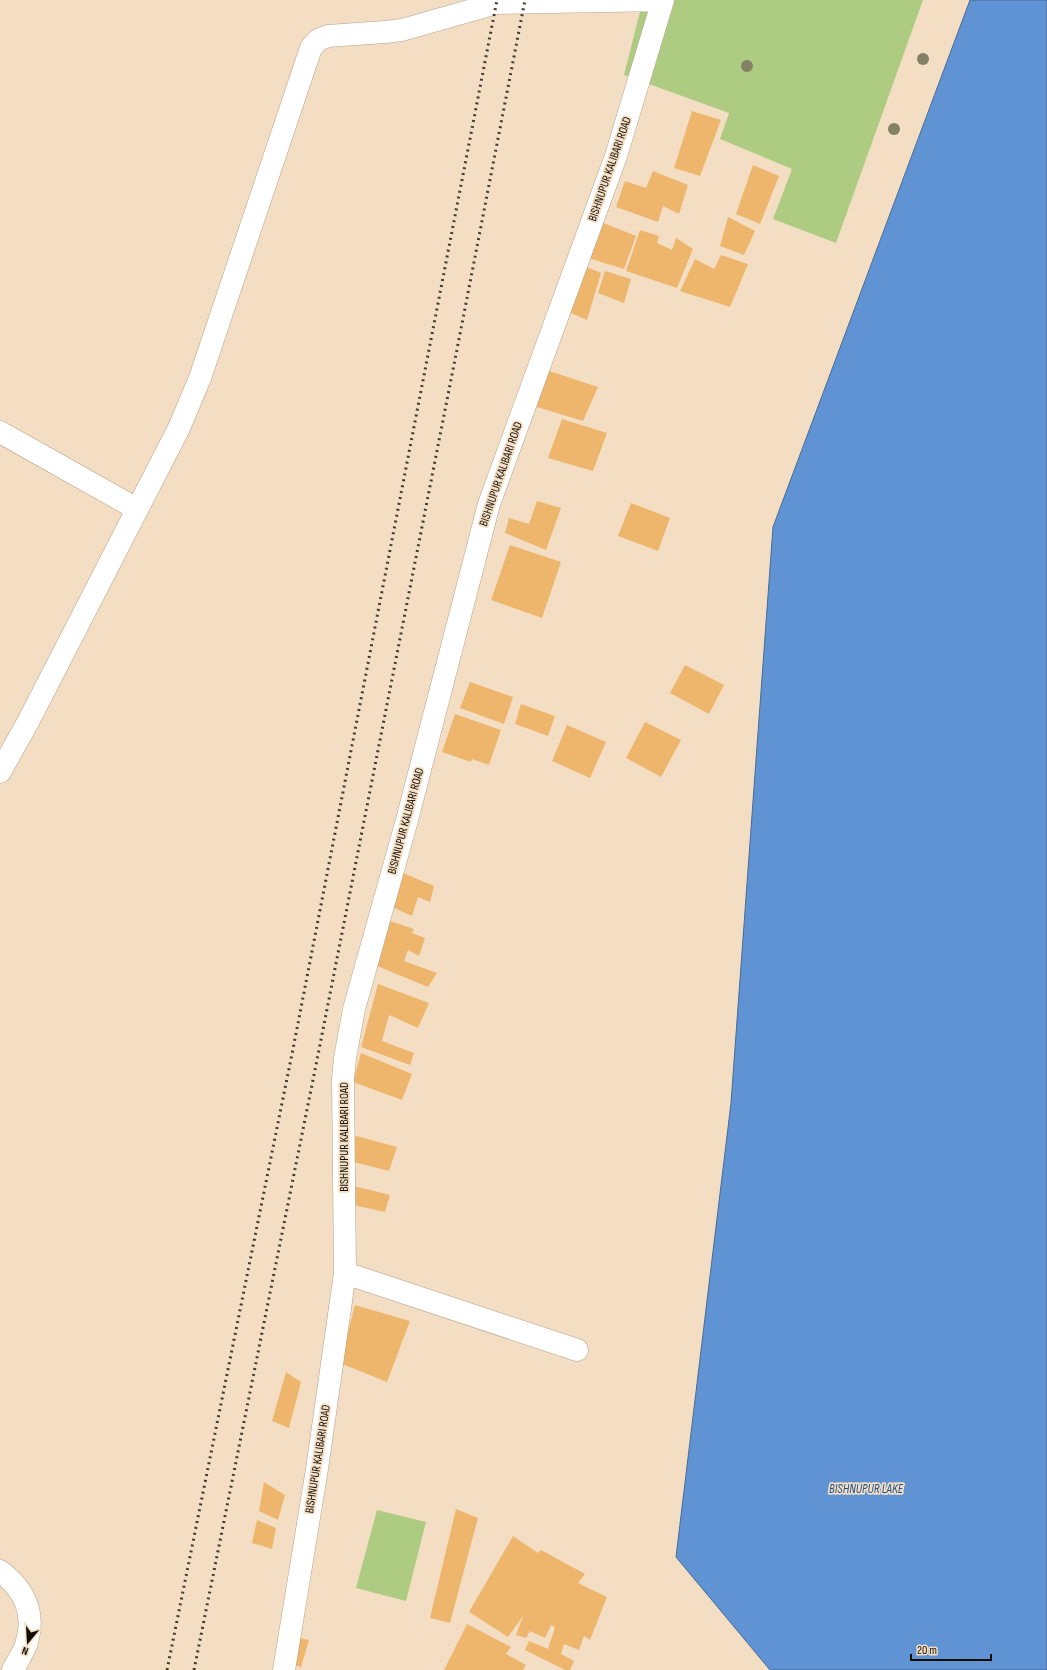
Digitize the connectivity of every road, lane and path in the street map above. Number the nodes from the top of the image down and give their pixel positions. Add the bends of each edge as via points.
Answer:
1 (663, 0) edge
2 (0, 432) edge
3 (137, 509) junction
4 (0, 772) edge
5 (345, 1273) junction
6 (577, 1350) dead end
7 (0, 1571) edge
8 (13, 1670) edge
9 (284, 1670) edge

1 - 3 street via 497,3 402,30 328,36 318,40 307,56 200,378 179,428
1 - 5 street, BISHNUPUR KALIBARI ROAD via 616,156 489,504 407,820 354,1009 343,1079
2 - 3 street
3 - 4 street via 32,715
5 - 6 street
5 - 9 street, BISHNUPUR KALIBARI ROAD via 317,1469
7 - 8 street via 12,1580 25,1600 31,1621 26,1645

